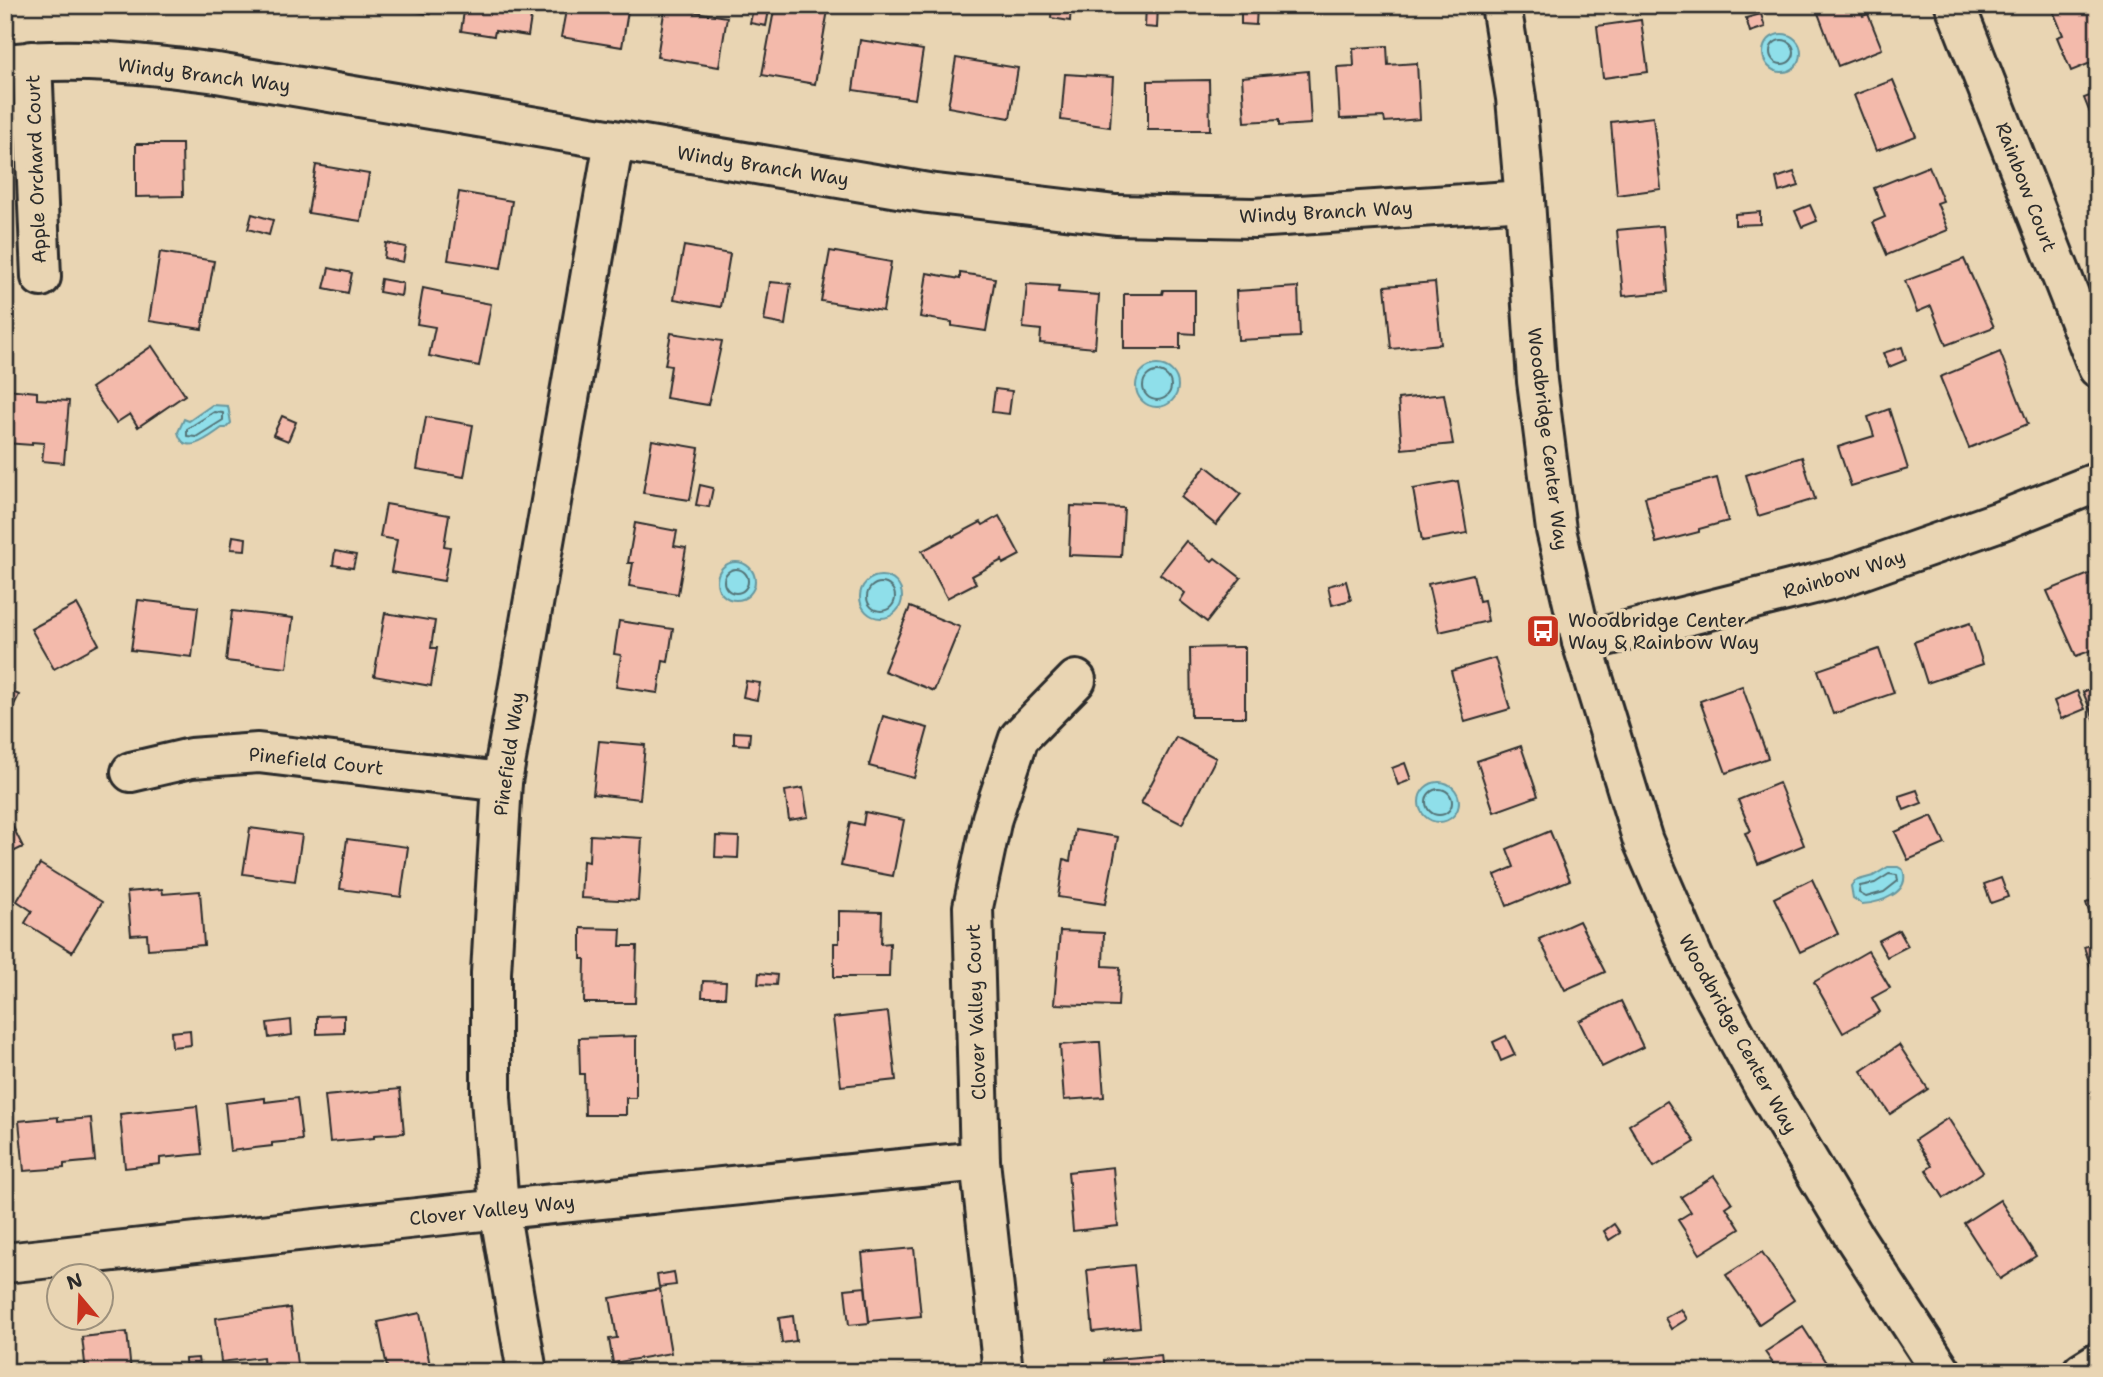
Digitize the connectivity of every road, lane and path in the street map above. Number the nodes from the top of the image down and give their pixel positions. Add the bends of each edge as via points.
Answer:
1 (1501, 5) edge
2 (1955, 5) edge
3 (18, 62) edge
4 (614, 141) junction
5 (1525, 200) junction
6 (41, 277) dead end
7 (2098, 368) edge
8 (2098, 482) edge
9 (1582, 642) junction
10 (1076, 680) dead end
11 (131, 772) dead end
12 (502, 782) junction
13 (980, 1161) junction
14 (499, 1209) junction
15 (5, 1264) edge
16 (2098, 1362) edge
17 (527, 1372) edge
18 (1003, 1372) edge
19 (1942, 1372) edge
20 (2082, 1372) edge

1 - 5 street, Woodbridge Center Way via 1516,98
2 - 7 street, Rainbow Court
3 - 4 street, Windy Branch Way via 140,64 217,73
3 - 6 street, Apple Orchard Court
4 - 5 street, Windy Branch Way via 928,194 1116,215 1254,218
4 - 12 street, Pinefield Way
5 - 9 street, Woodbridge Center Way via 1537,381 1556,530
8 - 9 street, Rainbow Way via 1839,578
9 - 19 street, Woodbridge Center Way via 1643,841 1695,961 1853,1236
10 - 13 street, Clover Valley Court via 1020,737 992,818 973,907
11 - 12 street, Pinefield Court via 191,758 258,753
12 - 14 street, Pinefield Way via 491,973 491,1097
13 - 14 street, Clover Valley Way
13 - 18 street, Clover Valley Court
14 - 15 street, Clover Valley Way
14 - 17 street, Pinefield Way
16 - 20 street

